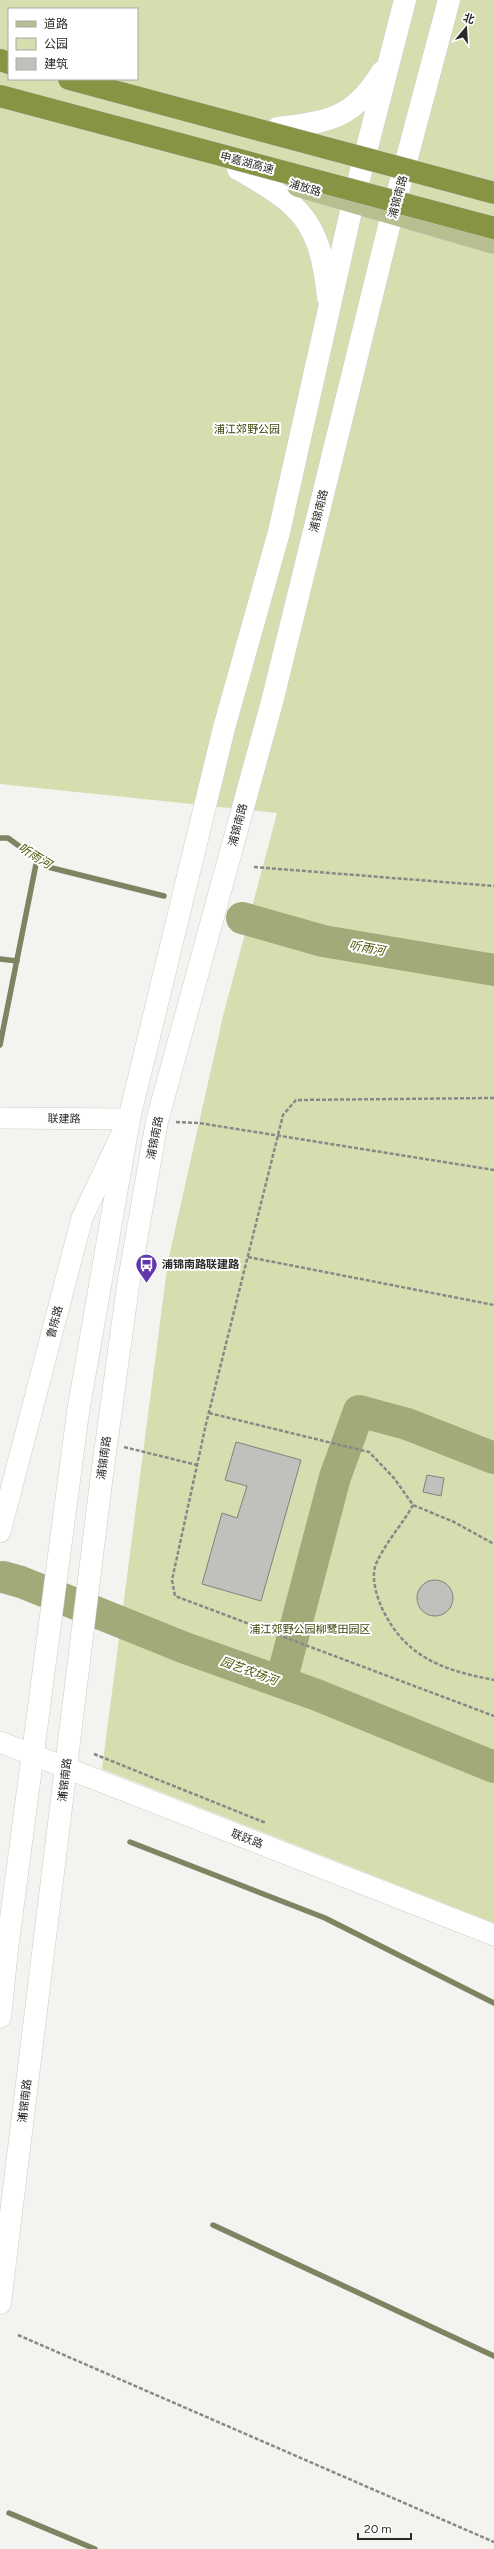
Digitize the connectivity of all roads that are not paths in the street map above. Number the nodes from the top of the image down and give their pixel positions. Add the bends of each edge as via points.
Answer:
1 (405, 0) edge
2 (449, 0) edge
3 (389, 60) junction
4 (73, 80) edge
5 (96, 80) edge
6 (0, 96) edge
7 (0, 102) edge
8 (278, 128) junction
9 (366, 150) junction
10 (408, 161) junction
11 (238, 169) junction
12 (494, 183) edge
13 (494, 193) edge
14 (353, 202) junction
15 (392, 214) junction
16 (494, 228) edge
17 (494, 243) edge
18 (328, 311) junction
19 (0, 1118) edge
20 (128, 1120) junction
21 (0, 1532) edge
22 (0, 1742) edge
23 (32, 1755) junction
24 (67, 1768) junction
25 (494, 1935) edge
26 (0, 2017) edge
27 (0, 2303) edge

1 - 3 main road
2 - 10 main road, 浦锦南路
3 - 8 main road via 370,91 343,115 314,123
3 - 9 main road
4 - 13 highway, bridge
5 - 8 main road
6 - 16 highway, 申嘉湖高速, bridge
7 - 11 main road, 浦放路
8 - 9 main road
9 - 10 main road
9 - 14 main road
10 - 12 main road
10 - 15 main road, 浦锦南路
11 - 14 main road, 浦放路
11 - 18 main road via 280,193 309,223 320,253 328,295
14 - 15 main road, 浦放路
14 - 18 main road
15 - 17 main road, 浦放路
15 - 24 main road, 浦锦南路 via 272,702 158,1121 128,1286 106,1442
18 - 20 main road via 279,532 224,728
19 - 20 street, 联建路
20 - 21 street, 鲁陈路 via 82,1218
20 - 23 main road via 78,1412
22 - 23 street, 联跃路
23 - 24 street, 联跃路
23 - 26 main road
24 - 25 street, 联跃路
24 - 27 main road, 浦锦南路

